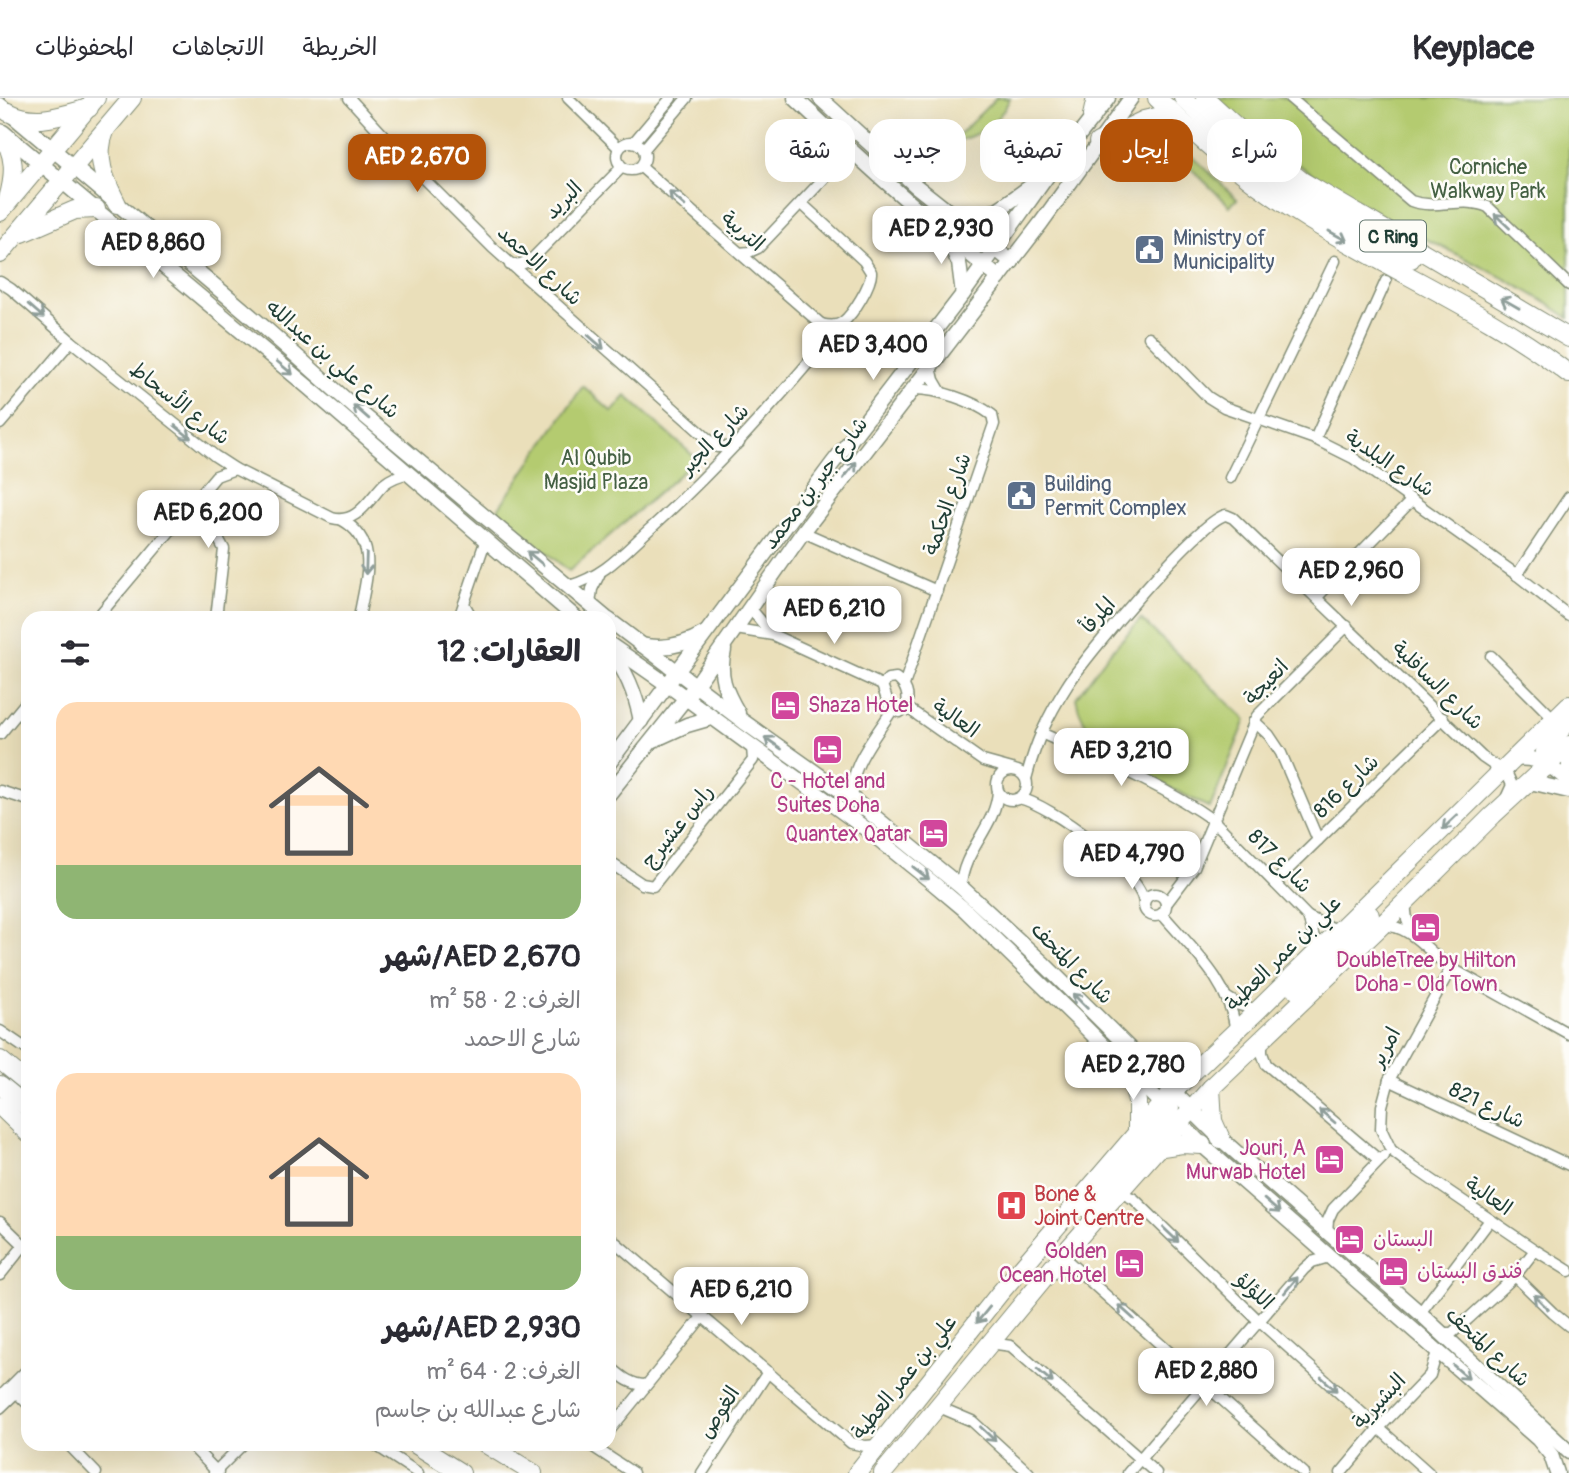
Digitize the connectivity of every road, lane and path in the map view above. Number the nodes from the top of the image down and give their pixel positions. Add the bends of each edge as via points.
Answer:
1 (132, 98) edge
2 (349, 98) edge
3 (568, 98) edge
4 (671, 98) edge
5 (687, 98) edge
6 (795, 98) edge
7 (820, 98) edge
8 (1096, 98) edge
9 (1108, 98) edge
10 (1131, 98) edge
11 (1157, 98) edge
12 (1205, 98) edge
13 (1212, 98) edge
14 (1290, 98) edge
15 (92, 103) edge
16 (1178, 106) edge
17 (4, 108) edge
18 (1093, 116) junction
19 (817, 119) edge
20 (1227, 119) edge
21 (1227, 119) edge
22 (1086, 125) edge
23 (107, 127) junction
24 (0, 132) edge
25 (634, 142) junction
26 (1098, 142) junction
27 (619, 148) junction
28 (52, 149) junction
29 (644, 149) junction
30 (855, 154) edge
31 (40, 164) junction
32 (74, 167) junction
33 (622, 167) junction
34 (640, 167) junction
35 (61, 181) junction
36 (1302, 181) edge
37 (820, 182) edge
38 (1036, 182) edge
39 (1044, 182) edge
40 (801, 203) junction
41 (117, 204) junction
42 (3, 207) edge
43 (96, 209) junction
44 (961, 223) junction
45 (941, 230) junction
46 (16, 236) junction
47 (758, 248) junction
48 (995, 248) junction
49 (740, 253) junction
50 (0, 254) edge
51 (531, 260) junction
52 (1335, 261) dead end
53 (1012, 262) junction
54 (510, 265) junction
55 (983, 265) junction
56 (755, 267) junction
57 (1463, 276) junction
58 (999, 278) junction
59 (527, 280) junction
60 (1386, 281) dead end
61 (0, 282) edge
62 (1569, 285) edge
63 (963, 293) junction
64 (821, 324) junction
65 (1500, 328) junction
66 (1149, 337) dead end
67 (1569, 338) edge
68 (71, 341) junction
69 (1569, 361) edge
70 (931, 367) junction
71 (1569, 374) edge
72 (914, 389) junction
73 (941, 392) junction
74 (1258, 418) junction
75 (0, 424) edge
76 (1315, 439) junction
77 (739, 443) junction
78 (717, 447) junction
79 (215, 456) junction
80 (715, 468) junction
81 (235, 469) junction
82 (409, 473) junction
83 (216, 476) junction
84 (1230, 478) dead end
85 (1569, 497) edge
86 (1412, 500) junction
87 (188, 509) junction
88 (1215, 519) joint
89 (342, 520) junction
90 (803, 532) junction
91 (486, 539) junction
92 (599, 575) junction
93 (1517, 575) junction
94 (569, 586) junction
95 (937, 591) junction
96 (1317, 597) junction
97 (464, 604) junction
98 (590, 604) junction
99 (750, 608) junction
100 (103, 611) edge
101 (217, 611) edge
102 (360, 611) edge
103 (462, 611) edge
104 (468, 611) edge
105 (568, 611) edge
106 (598, 611) edge
107 (1569, 615) edge
108 (616, 626) edge
109 (1347, 626) junction
110 (736, 629) junction
111 (709, 630) junction
112 (773, 635) junction
113 (640, 645) junction
114 (724, 645) junction
115 (616, 651) edge
116 (1491, 656) dead end
117 (616, 659) edge
118 (678, 672) junction
119 (668, 684) junction
120 (696, 685) junction
121 (882, 685) junction
122 (904, 685) junction
123 (687, 698) junction
124 (1569, 705) edge
125 (906, 707) junction
126 (21, 708) edge
127 (892, 710) junction
128 (711, 718) junction
129 (1443, 718) junction
130 (641, 720) junction
131 (1562, 720) edge
132 (1254, 721) junction
133 (744, 722) junction
134 (1041, 733) junction
135 (0, 734) edge
136 (649, 743) junction
137 (1569, 745) edge
138 (752, 747) junction
139 (1475, 750) junction
140 (1032, 753) junction
141 (1569, 753) edge
142 (616, 754) edge
143 (983, 761) junction
144 (1508, 764) junction
145 (1546, 765) junction
146 (857, 766) junction
147 (1569, 767) edge
148 (1013, 769) junction
149 (827, 781) junction
150 (1569, 781) edge
151 (1026, 782) junction
152 (1530, 782) junction
153 (0, 784) edge
154 (616, 785) edge
155 (997, 788) junction
156 (1486, 788) junction
157 (1569, 790) edge
158 (6, 792) edge
159 (1017, 799) junction
160 (854, 800) junction
161 (1043, 806) junction
162 (994, 813) junction
163 (1493, 816) junction
164 (1214, 821) junction
165 (1318, 840) junction
166 (966, 864) junction
167 (616, 867) edge
168 (945, 874) junction
169 (1394, 877) junction
170 (1275, 882) junction
171 (1138, 886) junction
172 (961, 887) junction
173 (1144, 902) junction
174 (1160, 902) junction
175 (1405, 903) junction
176 (1308, 917) junction
177 (1381, 926) junction
178 (1339, 931) junction
179 (1414, 936) junction
180 (1318, 951) junction
181 (1451, 968) junction
182 (1226, 997) junction
183 (1258, 1010) junction
184 (0, 1031) edge
185 (1236, 1032) junction
186 (1569, 1034) edge
187 (1262, 1040) junction
188 (21, 1044) edge
189 (0, 1060) edge
190 (1199, 1065) junction
191 (1138, 1070) junction
192 (21, 1077) edge
193 (1389, 1080) junction
194 (0, 1085) edge
195 (1212, 1088) junction
196 (21, 1102) edge
197 (0, 1105) edge
198 (1175, 1107) junction
199 (21, 1126) edge
200 (1137, 1131) junction
201 (1221, 1139) junction
202 (1202, 1145) junction
203 (1156, 1149) junction
204 (1391, 1150) junction
205 (1379, 1160) junction
206 (1569, 1164) edge
207 (1119, 1192) junction
208 (1490, 1220) junction
209 (0, 1222) edge
210 (1328, 1232) junction
211 (21, 1242) edge
212 (616, 1243) edge
213 (1535, 1250) junction
214 (21, 1252) edge
215 (1062, 1256) junction
216 (1329, 1257) junction
217 (1569, 1270) edge
218 (0, 1275) edge
219 (1515, 1276) junction
220 (1042, 1281) junction
221 (1420, 1313) junction
222 (703, 1316) junction
223 (1260, 1322) junction
224 (1569, 1325) edge
225 (1442, 1333) junction
226 (988, 1347) junction
227 (1437, 1352) junction
228 (616, 1372) edge
229 (768, 1372) junction
230 (21, 1376) edge
231 (1206, 1384) junction
232 (646, 1385) junction
233 (21, 1387) edge
234 (16, 1392) junction
235 (0, 1397) edge
236 (21, 1397) edge
237 (939, 1406) junction
238 (0, 1408) edge
239 (616, 1422) edge
240 (1379, 1428) junction
241 (851, 1443) junction
242 (878, 1445) junction
243 (75, 1451) edge
244 (196, 1451) edge
245 (236, 1451) edge
246 (385, 1451) edge
247 (426, 1451) edge
248 (497, 1451) edge
249 (600, 1451) edge
250 (1569, 1452) edge
251 (899, 1454) junction
252 (1140, 1459) junction
253 (216, 1472) edge
254 (96, 1473) edge
255 (418, 1473) edge
256 (461, 1473) edge
257 (533, 1473) edge
258 (633, 1473) edge
259 (702, 1473) edge
260 (857, 1473) edge
261 (883, 1473) edge
262 (897, 1473) edge
263 (1028, 1473) edge
264 (1128, 1473) edge
265 (1156, 1473) edge
266 (1304, 1473) edge
267 (1341, 1473) edge
268 (1429, 1473) edge
269 (1557, 1473) edge

1 - 23 main road
2 - 54 street, شارع الاحمد
3 - 27 street
4 - 25 street
5 - 29 street
6 - 19 street
7 - 44 street
8 - 18 main road
9 - 18 street, شارع جبر بن محمد
10 - 26 street, شارع جبر بن محمد
11 - 16 main road, C Ring
12 - 20 main road, C Ring
13 - 21 main road
62 -> 14 street via 1488,207 1411,201
15 - 17 main road via 47,119 18,117
15 - 28 main road
16 - 26 main road
16 - 57 main road via 1313,204 1426,266
16 -> 65 main road, C Ring via 1224,160 1287,206
17 - 28 street, شارع علي بن عبدالله
18 - 22 street, شارع جبر بن محمد
23 - 32 main road
23 - 41 main road via 101,164
24 - 31 street, شارع علي بن عبدالله
24 - 42 main road via 13,163 13,182
25 - 27 street
25 - 29 street
26 - 53 street, شارع جبر بن محمد
27 - 33 street via 617,160
28 - 31 main road
28 - 32 street, شارع علي بن عبدالله
29 - 34 street via 646,159
30 - 45 street
31 - 35 street, شارع علي بن عبدالله
31 - 42 main road
32 - 35 main road
32 - 41 street, شارع علي بن عبدالله
33 - 34 street
33 - 51 street, البريد
49 -> 34 street, التربية
35 - 43 street, شارع علي بن عبدالله
35 - 46 main road
36 - 57 main road, C Ring
37 - 40 street
38 - 44 street via 990,214
39 - 48 street, شارع جبر بن محمد
40 - 47 street
40 - 64 street via 871,272 869,285 845,320 833,326
94 -> 41 street, شارع علي بن عبدالله
43 - 46 main road via 75,210
43 -> 82 street, شارع علي بن عبدالله
44 - 48 street
45 - 55 street
45 - 63 street via 958,263
46 - 50 main road
47 - 49 street
47 - 56 street
48 - 53 street
48 - 55 street, شارع جبر بن محمد
49 - 56 street, التربية
51 - 54 street
51 - 59 street
52 - 74 street
53 - 58 street, شارع جبر بن محمد
54 - 59 street, شارع الاحمد
55 - 58 street
55 - 63 street, شارع جبر بن محمد
56 - 64 street, التربية
67 -> 57 main road, C Ring
58 - 70 street, شارع جبر بن محمد
59 -> 78 street, شارع الاحمد
60 - 76 street
61 -> 68 street, شارع الأسحاط
63 - 111 street, شارع جبر بن محمد
64 - 77 street, شارع الجبر via 820,349
65 - 69 main road
65 - 71 main road, C Ring
66 - 74 street, شارع البلدية via 1208,397
68 - 75 street
68 -> 79 street, شارع الأسحاط
70 - 72 street, شارع جبر بن محمد
70 - 73 street
72 - 73 street
90 -> 72 street, شارع جبر بن محمد
73 - 95 street, شارع الحكمة via 984,409 992,415 993,428
74 - 76 street, شارع البلدية
74 - 84 street
76 - 86 street, شارع البلدية via 1353,458
77 - 78 street
77 - 80 street, شارع الجبر
78 - 80 street
79 - 81 street, شارع الأسحاط
79 - 83 street
80 - 92 street, شارع الجبر
81 - 83 street
81 - 89 street, شارع الأسحاط
82 - 89 street via 389,481 354,516
82 - 91 street, شارع علي بن عبدالله
83 - 87 street
85 - 93 street
86 - 93 street, شارع البلدية
86 - 96 street
87 - 100 street
87 - 101 street via 217,536 224,550
88 - 96 street, شارع السافلية via 1233,518
88 - 134 street, المرفأ via 1092,651
89 -> 102 street via 360,533 368,556
90 - 95 street
90 - 99 street, شارع جبر بن محمد
91 - 97 street
91 - 105 street, شارع علي بن عبدالله
92 - 94 street, شارع الجبر
92 - 98 street
93 - 107 street, شارع البلدية
94 - 98 street, شارع علي بن عبدالله
95 - 122 street, شارع الحكمة
96 - 109 street, شارع السافلية
97 - 103 street
97 - 104 street
98 - 106 street, شارع علي بن عبدالله
99 - 110 street, شارع جبر بن محمد
99 - 112 street
108 - 113 street, شارع علي بن عبدالله
109 - 129 street, شارع السافلية
109 - 132 street, انعيجة
110 - 112 street
110 - 114 street, شارع جبر بن محمد
111 - 113 street via 674,646
111 - 118 street, شارع جبر بن محمد
112 - 121 street
113 - 118 street, شارع علي بن عبدالله
114 - 120 street, شارع جبر بن محمد
114 - 133 street via 723,685
115 - 119 street
116 - 131 street
117 - 130 street via 634,693
118 - 119 street, شارع جبر بن محمد
118 - 120 street, شارع المتحف
119 - 123 street
119 - 130 street, شارع جبر بن محمد
120 - 123 street, شارع جبر بن محمد
120 - 133 street, شارع المتحف
121 - 122 street via 892,678
121 - 127 street
122 - 125 street
123 - 128 street, شارع المتحف
123 - 136 street, شارع جبر بن محمد
124 - 131 main road, علي بن عمر العطية
125 - 127 street via 900,712
125 - 143 street, العالية
126 - 135 street
127 - 146 street
128 - 136 street
128 - 138 street, شارع المتحف
129 - 139 street, شارع السافلية
129 - 165 street, شارع 816
130 - 142 street
131 - 144 main road, علي بن عمر العطية
131 - 145 main road via 1546,745
132 - 164 street, انعيجة
132 - 165 street via 1281,753
149 -> 133 street, شارع المتحف
134 - 140 street, المرفأ
134 - 164 street, شارع 817 via 1108,763
136 - 154 street, شارع جبر بن محمد
137 - 145 main road, علي بن عمر العطية
138 - 167 street, راس عشيرج via 753,760 653,886
138 -> 191 street, شارع المتحف via 933,883
139 - 144 street, شارع السافلية via 1493,766
139 - 156 street, شارع السافلية
140 - 148 street, المرفأ
140 - 151 street, المرفأ
141 - 147 street
143 - 148 street, العالية
143 - 155 street, العالية
144 - 145 street
144 - 156 main road, علي بن عمر العطية
144 - 163 street via 1511,791
145 - 150 street
145 - 152 main road, علي بن عمر العطية
145 - 157 street
146 - 149 street
146 - 160 street via 851,783
148 - 151 street
148 - 155 street via 1001,774
149 - 160 street, شارع المتحف
151 - 159 street via 1026,790
151 - 161 street
152 - 157 street
152 - 163 main road, علي بن عمر العطية
153 - 158 street
155 - 159 street via 1005,798
155 - 162 street
156 -> 169 main road, علي بن عمر العطية
159 - 161 street
159 - 162 street
160 - 168 street, شارع المتحف
161 - 171 street via 1094,843
162 - 166 street
163 - 175 main road, علي بن عمر العطية
164 - 170 street, شارع 817
164 - 174 street, انعيجة via 1194,867
165 - 170 street, شارع 816
166 - 168 street
166 - 172 street
168 - 172 street, شارع المتحف
169 - 178 main road, علي بن عمر العطية
169 - 198 main road via 1383,900 1344,944
170 - 176 street, شارع 817
171 - 173 street
171 - 174 street
191 -> 172 street, شارع المتحف via 1044,964
173 - 174 street
173 - 174 street via 1147,913 1154,917
174 - 182 street via 1211,969
175 - 177 main road, علي بن عمر العطية
175 - 179 street
176 - 178 street, شارع 817
176 - 180 street, شارع 817
177 - 179 street via 1399,927
177 - 187 main road, علي بن عمر العطية
178 - 180 main road, علي بن عمر العطية
179 - 181 street
180 - 183 main road, علي بن عمر العطية
181 - 186 street
181 - 193 street, امرير
182 - 183 street
182 - 185 street
183 - 185 main road, علي بن عمر العطية
184 - 188 street
185 - 190 main road, علي بن عمر العطية
187 - 195 main road, علي بن عمر العطية
205 -> 187 street via 1266,1064
189 - 192 main road
190 - 191 main road via 1177,1075
190 - 198 main road, علي بن عمر العطية
191 - 198 street, شارع المتحف
191 - 200 main road
193 - 204 street, امرير via 1381,1129
193 - 206 street, شارع 821
194 - 196 main road
195 - 198 main road, علي بن عمر العطية
195 - 201 main road via 1213,1121
197 - 199 main road
198 - 200 main road, علي بن عمر العطية
198 - 201 street, شارع المتحف
198 - 202 street, شارع المتحف
198 - 203 main road, علي بن عمر العطية
198 - 220 main road via 1069,1232
200 -> 242 main road, علي بن عمر العطية
201 - 210 street, شارع المتحف
202 - 203 main road
202 -> 216 street, شارع المتحف
203 - 207 main road, علي بن عمر العطية
204 - 205 street
204 - 208 street, العالية
205 - 210 street via 1333,1209
207 - 215 main road, علي بن عمر العطية
207 -> 223 street, اللؤلؤ via 1134,1199
208 - 213 street, العالية
208 - 221 street
209 - 211 street
210 - 221 street, شارع المتحف
212 - 222 street
213 - 217 street, العالية
213 - 219 street
214 - 218 street
215 - 220 main road, علي بن عمر العطية
231 -> 215 street
223 -> 216 street via 1308,1266
216 - 227 street, شارع المتحف
224 -> 219 street
219 - 225 street via 1452,1333
220 - 226 main road, علي بن عمر العطية
221 - 225 street, شارع المتحف
222 - 229 street
222 - 232 street
223 - 231 street
223 -> 240 street, اللؤلؤ
225 - 250 street, شارع المتحف
226 - 237 main road, علي بن عمر العطية
226 -> 252 street via 1011,1346
227 - 240 street, البشيرية via 1430,1375
227 -> 269 street, شارع المتحف via 1538,1439 1551,1455
228 - 232 street
229 - 241 street
229 - 259 street, الغوص
230 - 235 street
231 - 252 street
231 - 266 street
232 - 239 street
233 - 234 street
234 - 236 street
234 - 238 street
237 - 251 main road, علي بن عمر العطية
237 -> 263 street via 972,1421
240 - 267 street, البشيرية
240 - 268 street, اللؤلؤ
241 - 242 street
241 - 260 street
242 - 260 main road, علي بن عمر العطية
243 - 254 street
244 - 253 street
245 - 253 street
246 - 255 street
247 - 256 main road
248 - 257 main road
249 - 258 street
251 - 261 main road, علي بن عمر العطية
251 - 262 street
252 - 264 street
252 - 265 street

